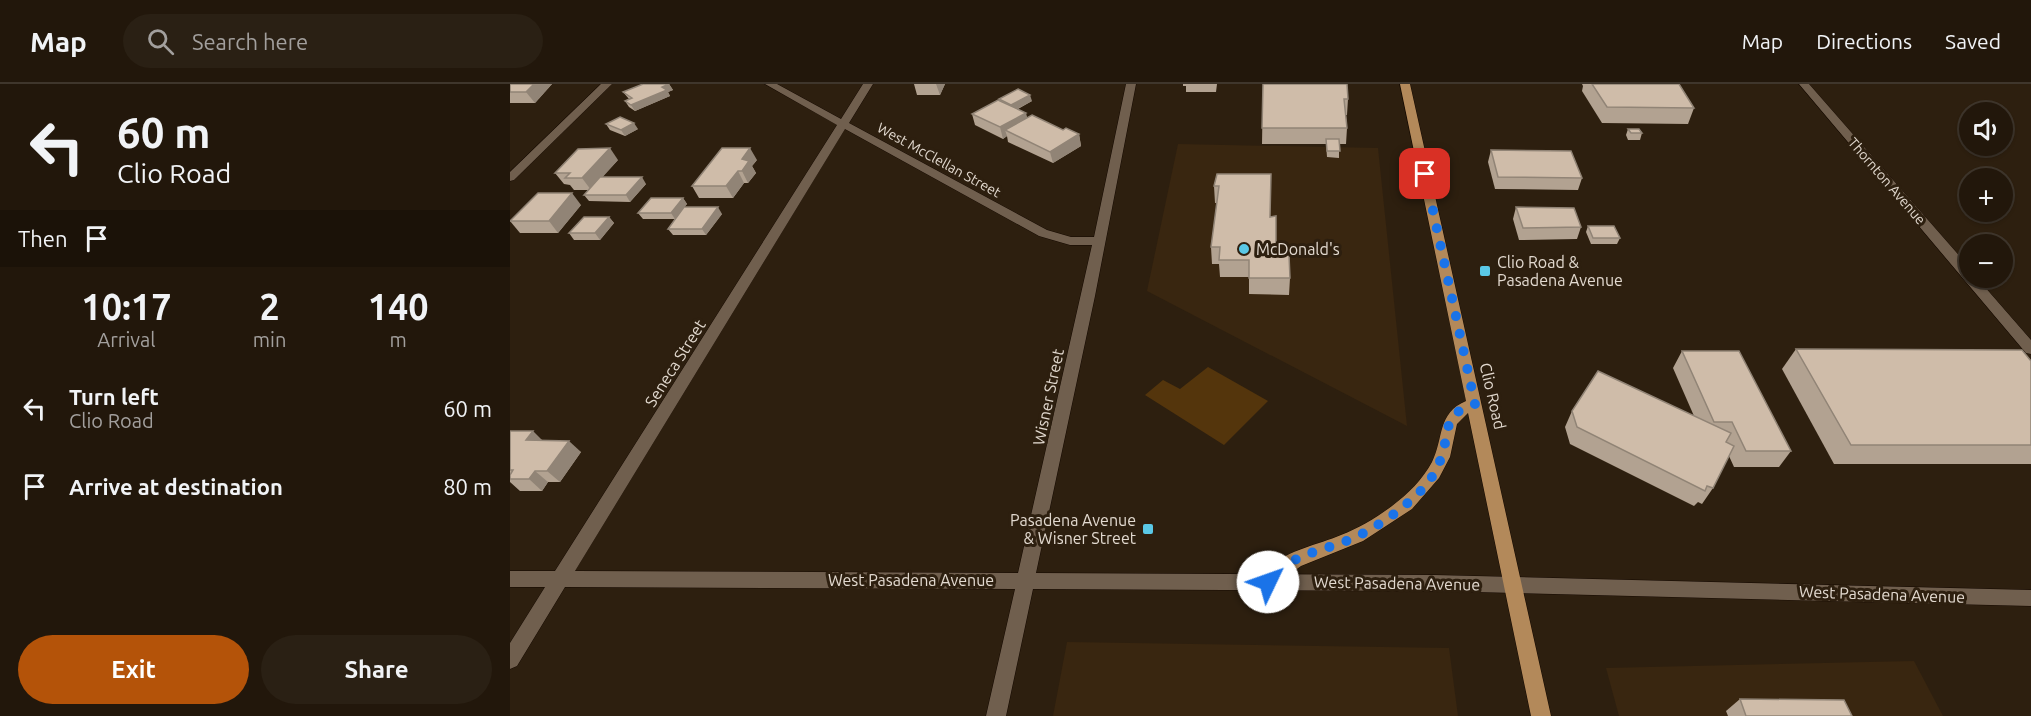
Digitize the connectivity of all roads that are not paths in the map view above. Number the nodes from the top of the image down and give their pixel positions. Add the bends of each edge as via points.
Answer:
1 (606, 84) edge
2 (770, 84) edge
3 (868, 84) edge
4 (1131, 84) edge
5 (1406, 84) edge
6 (1804, 84) edge
7 (843, 124) junction
8 (510, 178) edge
9 (1099, 242) junction
10 (1959, 264) edge
11 (1979, 288) edge
12 (2031, 349) edge
13 (1475, 404) junction
14 (510, 579) edge
15 (561, 579) junction
16 (1026, 580) junction
17 (1268, 582) junction
18 (1514, 585) junction
19 (2031, 598) edge
20 (510, 660) edge
21 (996, 716) edge
22 (1541, 716) edge

1 - 8 street
2 - 7 street, West McClellan Street
3 - 7 street, Seneca Street
4 - 9 street, Wisner Street
5 - 13 main road, Clio Road
6 - 10 street, Thornton Avenue
7 - 9 street, West McClellan Street via 1042,233 1070,241
7 - 15 street, Seneca Street
9 - 16 street, Wisner Street
11 - 12 street, Thornton Avenue
13 - 17 main road via 1451,418 1439,464 1422,489 1402,508 1364,532 1287,564
13 - 18 main road, Clio Road
14 - 15 street, West Pasadena Avenue
15 - 16 street, West Pasadena Avenue
15 - 20 street, Seneca Street
16 - 17 street, West Pasadena Avenue
16 - 21 street, Wisner Street
17 - 18 street, West Pasadena Avenue
18 - 19 street, West Pasadena Avenue
18 - 22 main road, Clio Road

